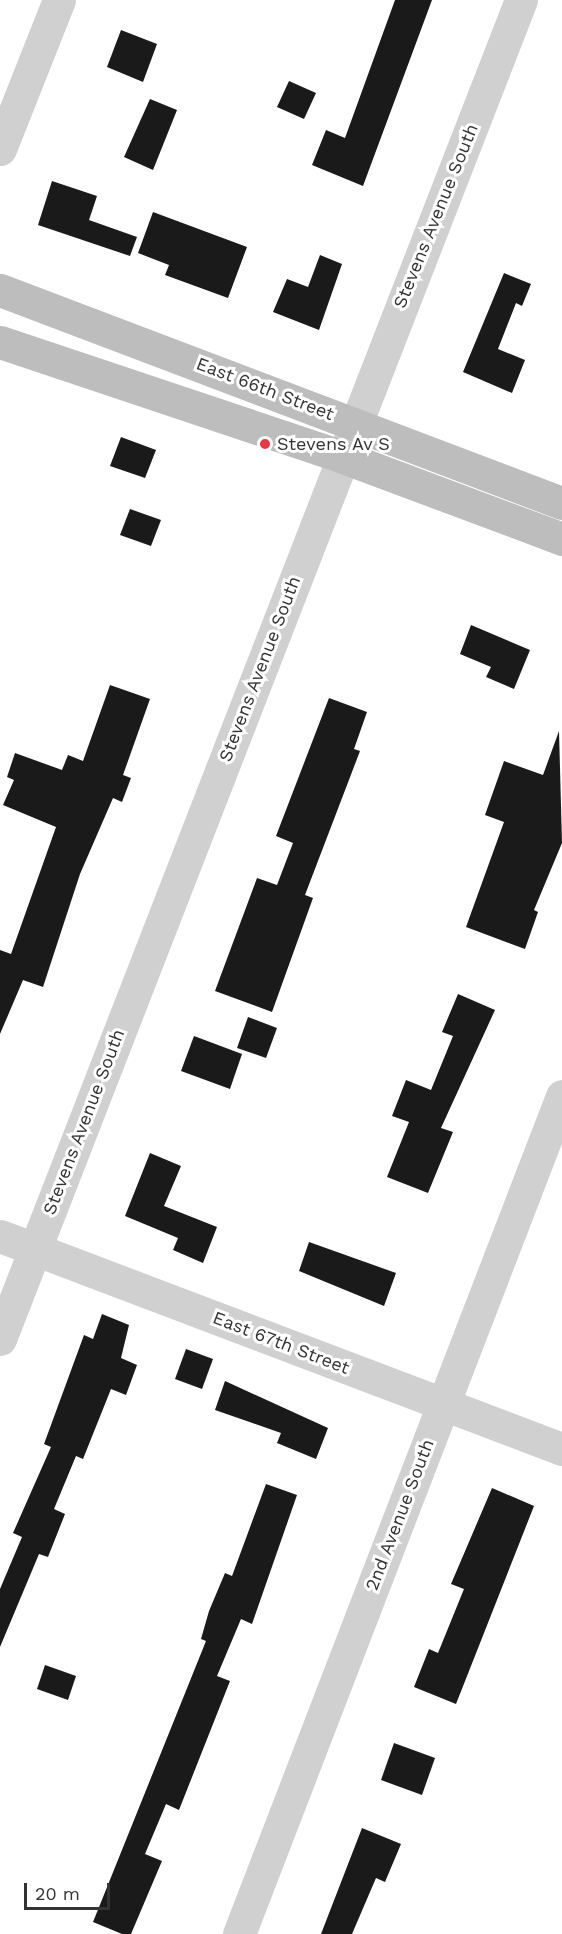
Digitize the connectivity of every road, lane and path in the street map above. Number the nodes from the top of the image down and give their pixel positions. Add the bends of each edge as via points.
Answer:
1 (59, 0) edge
2 (521, 0) edge
3 (0, 149) edge
4 (0, 290) edge
5 (0, 342) edge
6 (355, 424) junction
7 (343, 457) junction
8 (562, 503) edge
9 (562, 539) edge
10 (562, 1096) edge
11 (0, 1236) edge
12 (35, 1250) junction
13 (0, 1339) edge
14 (443, 1404) junction
15 (562, 1449) edge
16 (239, 1934) edge

1 - 3 street
2 - 6 street, Stevens Avenue South
4 - 6 main road, East 66th Street
5 - 7 main road, East 66th Street
6 - 7 street, Stevens Avenue South
6 - 8 main road, East 66th Street
7 - 9 main road, East 66th Street
7 - 12 street, Stevens Avenue South
10 - 14 street, 2nd Avenue South
11 - 12 street, East 67th Street
12 - 13 street, Stevens Avenue South
12 - 14 street, East 67th Street
14 - 15 street, East 67th Street
14 - 16 street, 2nd Avenue South

